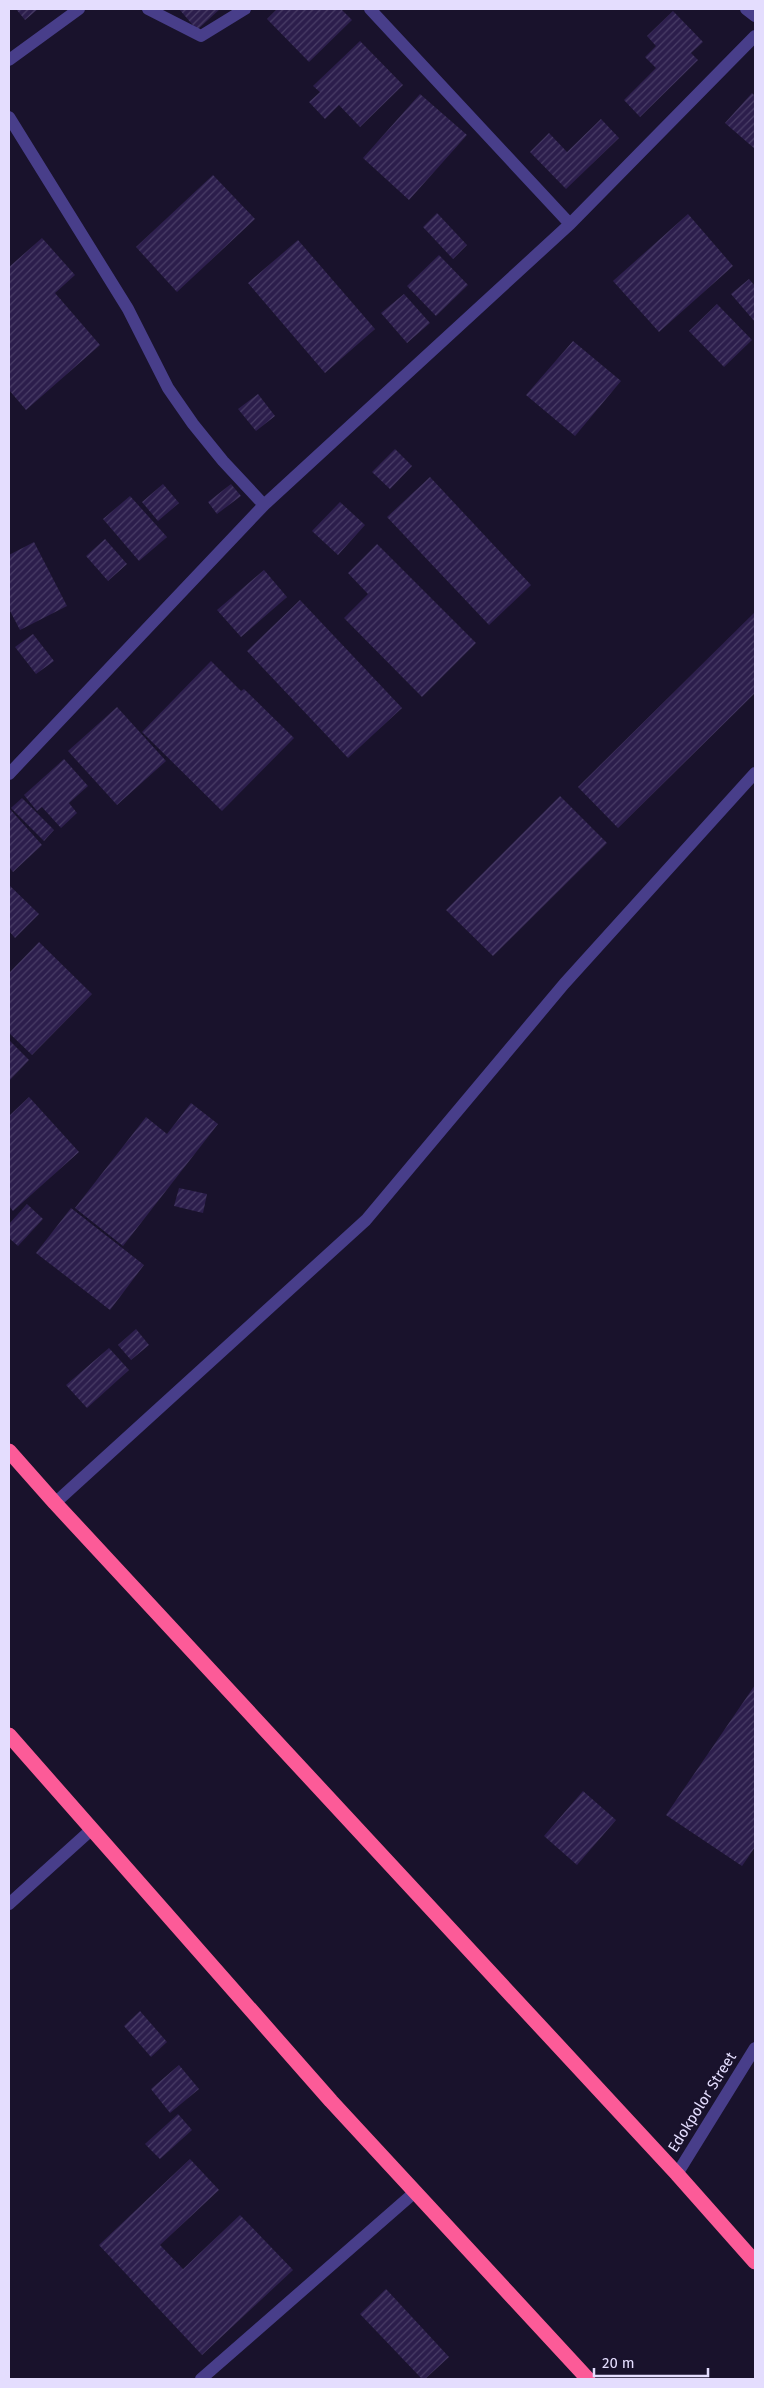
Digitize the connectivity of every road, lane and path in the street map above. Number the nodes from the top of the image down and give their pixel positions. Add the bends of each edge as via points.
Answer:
1 (79, 9) edge
2 (148, 9) edge
3 (245, 9) edge
4 (370, 9) edge
5 (746, 9) edge
6 (755, 16) edge
7 (755, 36) edge
8 (9, 60) edge
9 (9, 117) edge
10 (570, 224) junction
11 (264, 505) junction
12 (755, 773) edge
13 (9, 774) edge
14 (9, 1450) edge
15 (55, 1504) junction
16 (9, 1735) edge
17 (91, 1830) junction
18 (9, 1904) edge
19 (755, 2048) edge
20 (676, 2174) junction
21 (415, 2192) junction
22 (755, 2262) edge
23 (201, 2379) edge
24 (588, 2379) edge

1 - 8 street
2 - 3 street via 202,36
4 - 10 street
5 - 6 street
7 - 10 street
9 - 11 street via 128,309 168,388 222,461
10 - 11 street
11 - 13 street
12 - 15 street via 564,984 366,1220
14 - 15 highway
15 - 20 highway
16 - 17 highway
17 - 18 street
17 - 21 highway via 331,2102
19 - 20 street, Edokpolor Street
20 - 22 highway
21 - 23 street
21 - 24 highway

